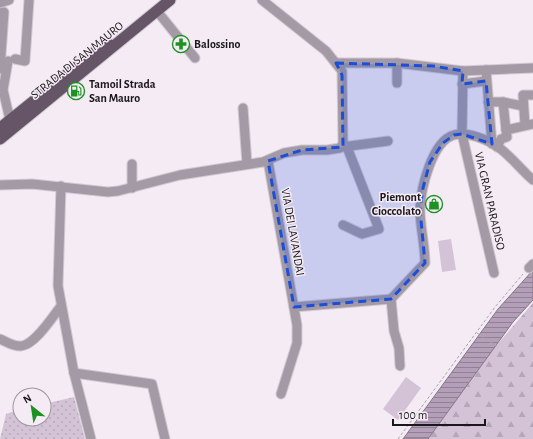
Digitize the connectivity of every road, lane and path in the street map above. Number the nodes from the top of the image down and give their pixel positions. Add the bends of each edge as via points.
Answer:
1 (9, 0) edge
2 (29, 0) edge
3 (170, 0) edge
4 (262, 0) edge
5 (0, 3) edge
6 (158, 5) edge
7 (0, 13) edge
8 (195, 58) dead end
9 (336, 63) junction
10 (397, 63) junction
11 (6, 65) edge
12 (533, 68) edge
13 (486, 70) junction
14 (463, 71) junction
15 (486, 81) junction
16 (397, 83) dead end
17 (462, 84) junction
18 (533, 95) edge
19 (488, 102) junction
20 (503, 102) junction
21 (523, 106) junction
22 (243, 108) dead end
23 (10, 120) junction
24 (529, 125) edge
25 (0, 128) edge
26 (506, 130) junction
27 (462, 134) junction
28 (0, 139) edge
29 (388, 142) dead end
30 (495, 145) junction
31 (344, 147) junction
32 (268, 161) junction
33 (132, 164) dead end
34 (247, 164) junction
35 (533, 180) edge
36 (0, 185) edge
37 (61, 186) junction
38 (132, 188) junction
39 (343, 225) dead end
40 (531, 266) edge
41 (494, 273) dead end
42 (391, 299) junction
43 (61, 306) junction
44 (294, 307) junction
45 (476, 332) junction
46 (0, 339) edge
47 (498, 347) dead end
48 (400, 366) dead end
49 (74, 373) junction
50 (281, 394) dead end
51 (91, 439) edge
52 (165, 439) edge
53 (398, 439) edge

1 - 5 street
2 - 11 street via 25,60
3 - 6 main road, STRADA DI SAN MAURO
4 - 9 street via 326,51
6 - 8 street
6 - 23 main road, STRADA DI SAN MAURO
6 - 28 main road, STRADA DI SAN MAURO
7 - 11 street via 4,12
9 - 10 street
9 - 31 street via 342,75
10 - 14 street
10 - 16 street
11 - 23 street via 3,90
12 - 13 street
13 - 14 street
13 - 15 street
14 - 17 street, VIA GRAN PARADISO
15 - 17 street
15 - 19 street
17 - 27 street, VIA GRAN PARADISO
18 - 21 street via 523,95
19 - 20 street
19 - 30 street
20 - 21 street
20 - 26 street
21 - 24 street
22 - 34 street
23 - 25 main road, STRADA DI SAN MAURO
24 - 26 street
26 - 30 street via 507,137
27 - 30 street, VIA GRAN PARADISO
27 - 41 street, VIA GRAN PARADISO
27 - 42 street via 454,135 443,143 430,162 420,209 425,263
29 - 31 street
30 - 35 street
31 - 32 street via 284,153
31 - 39 street via 379,229 362,234
32 - 34 street
32 - 44 street, VIA DEI LAVANDAI
33 - 38 street
34 - 38 street via 180,175
36 - 37 street via 8,183
37 - 38 street via 108,192
37 - 43 street via 58,286
40 - 45 path
42 - 44 street
42 - 48 street
43 - 46 street via 32,341 25,345 16,346
43 - 49 street
44 - 50 street, VIA DEI LAVANDAI via 297,343
45 - 47 path
45 - 53 path
49 - 51 street
49 - 52 street via 152,384

